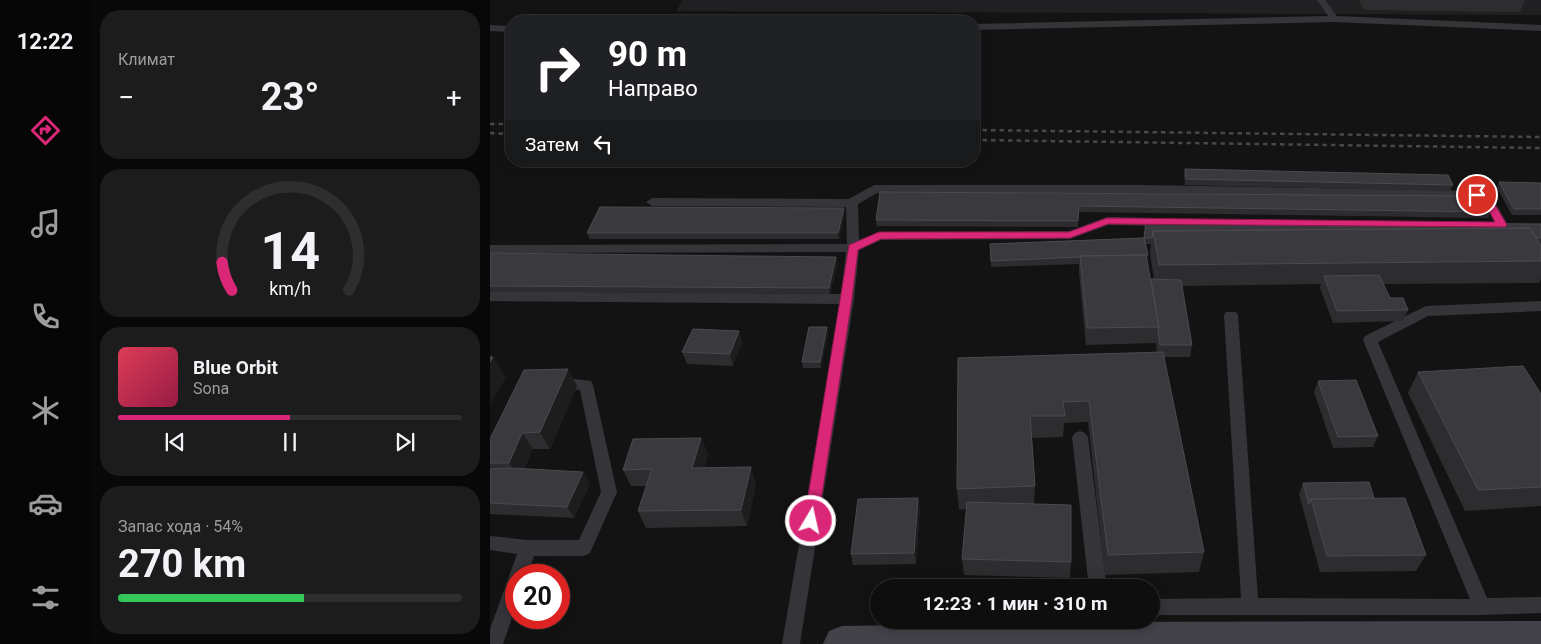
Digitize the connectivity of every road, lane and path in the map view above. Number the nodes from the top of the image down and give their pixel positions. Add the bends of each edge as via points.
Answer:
1 (1321, 0) edge
2 (1334, 19) junction
3 (490, 28) edge
4 (980, 28) edge
5 (1541, 28) edge
6 (505, 29) edge
7 (652, 202) dead end
8 (852, 203) junction
9 (1176, 222) edge
10 (1502, 225) edge
11 (853, 248) junction
12 (490, 249) edge
13 (490, 296) edge
14 (847, 299) junction
15 (1541, 306) edge
16 (1232, 315) dead end
17 (543, 382) edge
18 (1080, 437) dead end
19 (490, 543) edge
20 (528, 548) junction
21 (522, 564) edge
22 (1097, 579) edge
23 (1541, 605) edge
24 (1250, 606) junction
25 (1160, 607) edge
26 (505, 612) edge
27 (1482, 630) edge
28 (1103, 635) edge
29 (1541, 640) edge
30 (494, 644) edge
31 (791, 644) edge
32 (858, 644) edge

1 - 2 lane
2 - 4 lane
2 - 5 lane
3 - 6 lane
7 - 8 lane
8 - 10 lane via 874,189 1143,189 1477,195 1491,205
8 - 11 lane
9 - 11 lane via 1107,221 1070,235 879,236
11 - 12 lane
11 - 14 lane
13 - 14 lane
14 - 31 lane
15 - 27 lane via 1426,311 1370,340
16 - 24 lane
17 - 20 lane via 586,385 609,492 584,548
18 - 22 lane
19 - 20 lane
20 - 21 lane
23 - 27 lane
24 - 25 lane
24 - 27 lane
26 - 30 lane
27 - 28 main road
27 - 29 main road
28 - 32 main road

